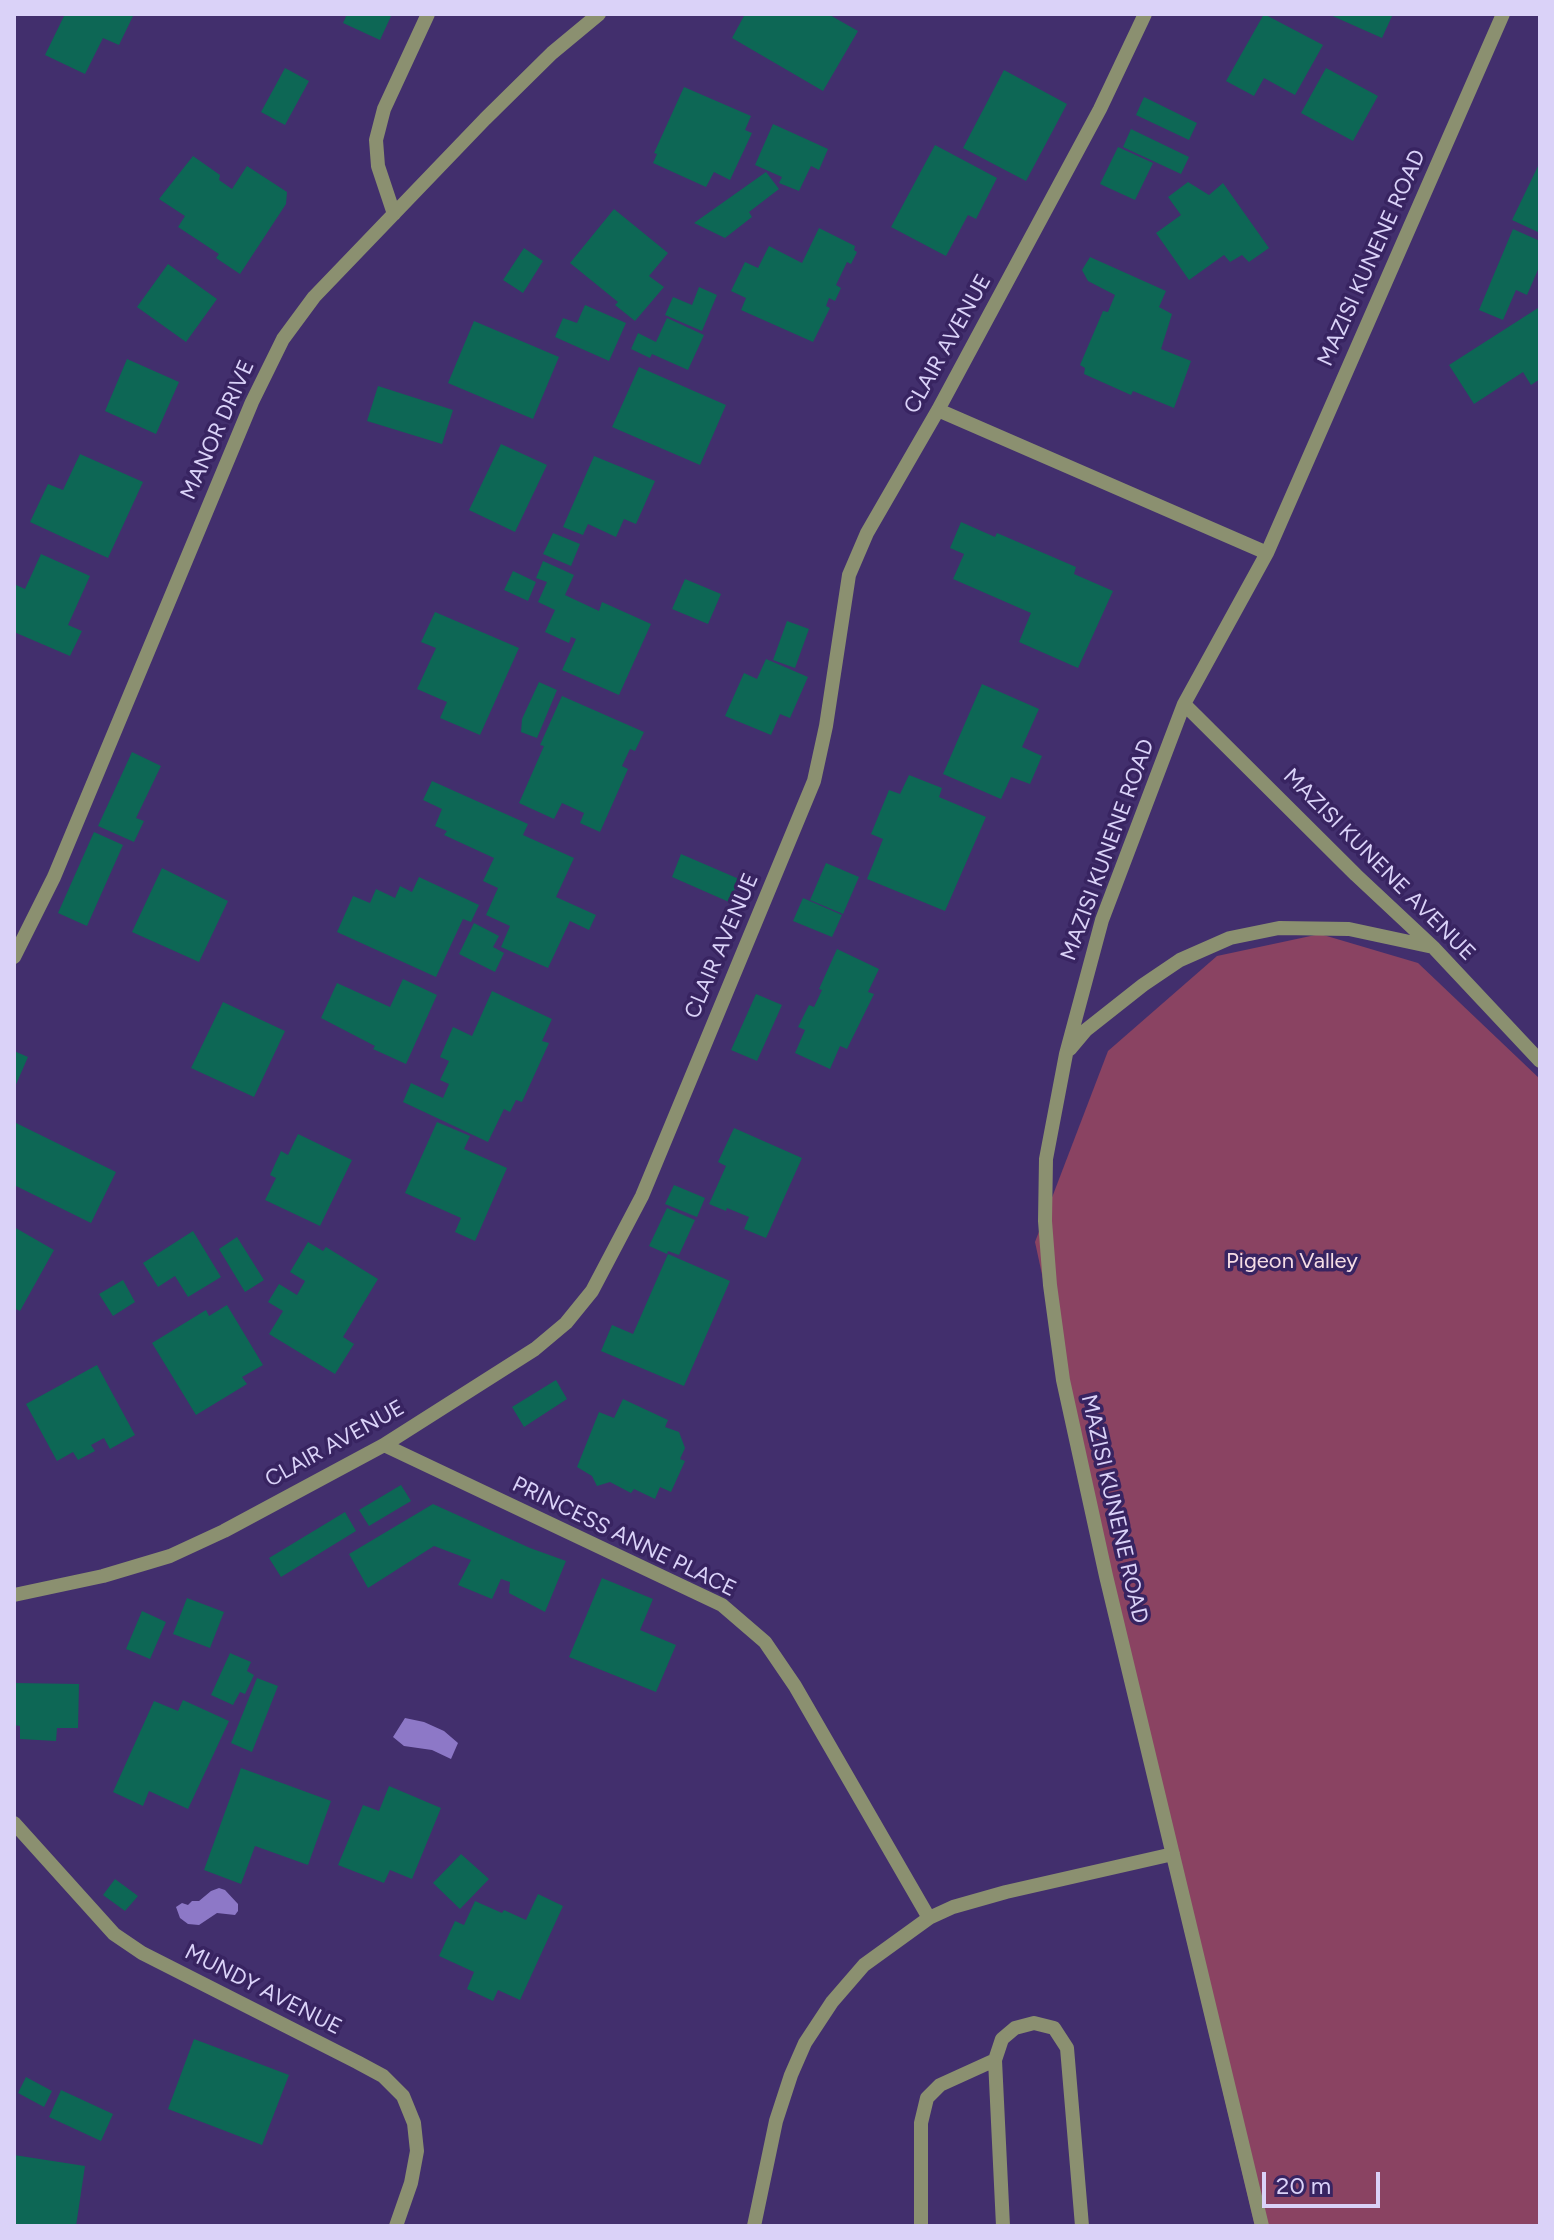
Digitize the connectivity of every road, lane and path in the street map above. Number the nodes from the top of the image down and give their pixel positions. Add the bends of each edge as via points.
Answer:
1 (428, 14) edge
2 (599, 14) edge
3 (1145, 14) edge
4 (1503, 14) edge
5 (394, 214) junction
6 (938, 410) junction
7 (1267, 553) junction
8 (1184, 704) junction
9 (1433, 947) junction
10 (14, 957) edge
11 (1066, 1054) junction
12 (1540, 1061) edge
13 (384, 1445) junction
14 (14, 1595) edge
15 (14, 1823) edge
16 (1173, 1854) junction
17 (929, 1918) junction
18 (995, 2060) junction
19 (396, 2226) edge
20 (754, 2226) edge
21 (921, 2226) edge
22 (1003, 2226) edge
23 (1082, 2226) edge
24 (1262, 2226) edge

1 - 5 street via 384,109 376,140 378,166
2 - 5 street, MANOR DRIVE via 541,64
3 - 6 street, CLAIR AVENUE via 1100,109
4 - 7 street, MAZISI KUNENE ROAD
5 - 10 street, MANOR DRIVE via 314,297 283,339 54,877
6 - 7 street
6 - 13 street, CLAIR AVENUE via 867,533 849,575 814,781 642,1196 592,1291 535,1349
7 - 8 street, MAZISI KUNENE ROAD
8 - 9 street, MAZISI KUNENE AVENUE
8 - 11 street, MAZISI KUNENE ROAD via 1102,920
9 - 11 street via 1349,929 1279,928 1230,938 1180,960 1143,985 1086,1030
9 - 12 street, MAZISI KUNENE AVENUE
11 - 16 street, MAZISI KUNENE ROAD via 1046,1159 1050,1285 1066,1395
13 - 14 street, CLAIR AVENUE via 170,1556
13 - 17 street, PRINCESS ANNE PLACE via 722,1605 765,1642
15 - 19 street, MUNDY AVENUE via 114,1934 383,2076 403,2096 417,2151
16 - 17 street via 1006,1892
16 - 24 street, MAZISI KUNENE ROAD
17 - 20 street via 864,1965 805,2043 776,2121
18 - 21 street via 940,2085 927,2098 921,2123
18 - 22 street
18 - 23 street via 1002,2039 1015,2028 1034,2023 1054,2028 1067,2048

